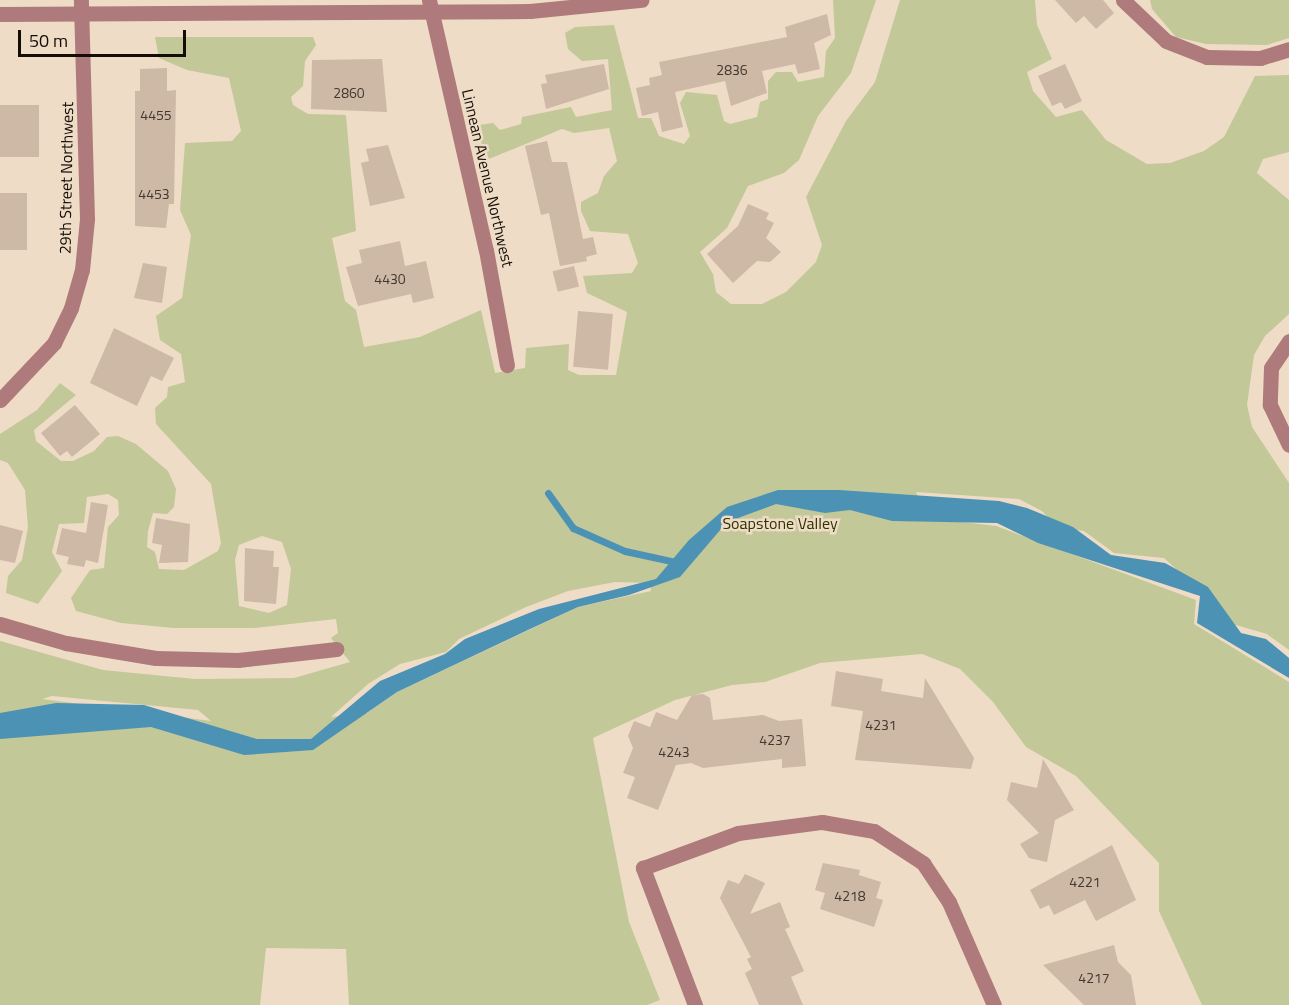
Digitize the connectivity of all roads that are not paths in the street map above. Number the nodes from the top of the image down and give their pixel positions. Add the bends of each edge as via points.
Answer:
1 (641, 0) edge
2 (1123, 0) edge
3 (430, 6) edge
4 (82, 7) edge
5 (0, 14) edge
6 (1289, 49) edge
7 (1289, 341) edge
8 (507, 365) dead end
9 (0, 400) edge
10 (1289, 445) edge
11 (0, 624) edge
12 (336, 649) dead end
13 (695, 1005) edge
14 (994, 1005) edge

1 - 3 street via 530,11
2 - 6 street via 1166,41 1207,57 1260,58
3 - 4 street
3 - 8 street, Linnean Avenue Northwest via 488,259
4 - 5 street
4 - 9 street, 29th Street Northwest via 87,219 82,270 71,308 54,343
7 - 10 street via 1271,368 1270,405
11 - 12 street via 66,643 156,658 238,660
13 - 14 street via 643,868 717,839 770,826 822,822 874,831 905,848 938,881

